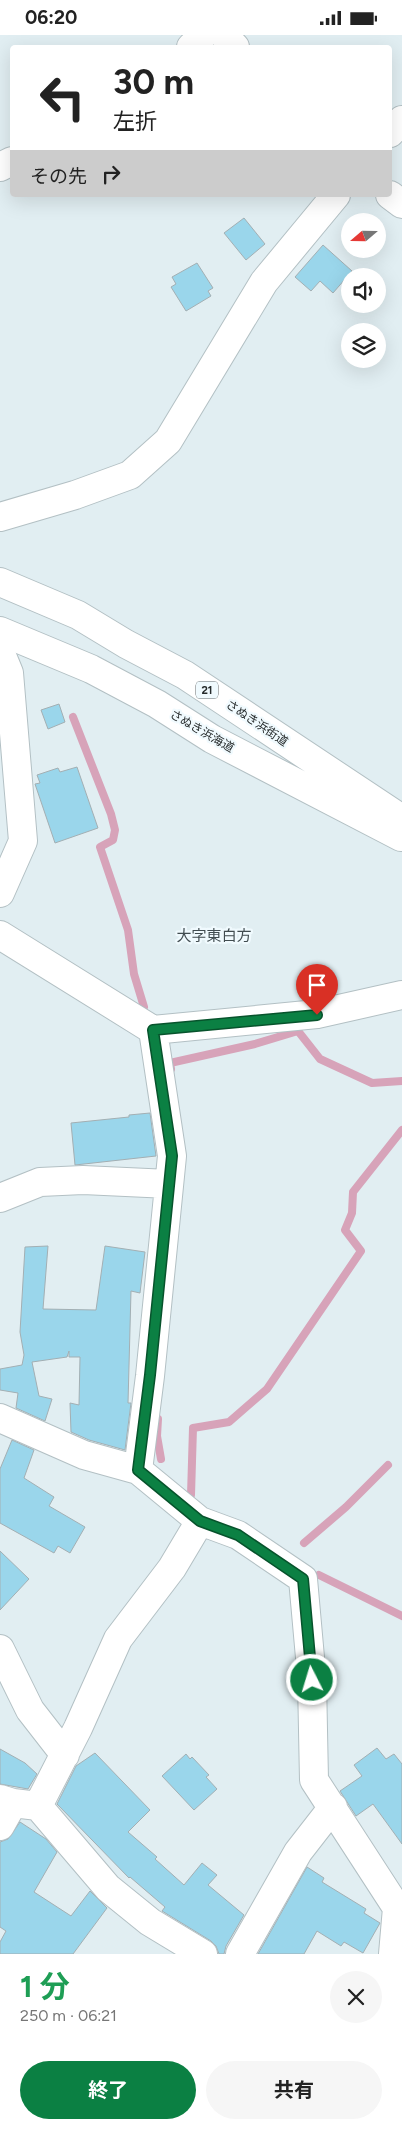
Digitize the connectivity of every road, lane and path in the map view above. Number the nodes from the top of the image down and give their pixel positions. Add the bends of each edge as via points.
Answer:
1 (203, 35) edge
2 (224, 35) edge
3 (193, 45) edge
4 (233, 45) edge
5 (402, 120) edge
6 (392, 131) edge
7 (334, 197) edge
8 (0, 517) edge
9 (0, 582) edge
10 (0, 631) edge
11 (0, 651) edge
12 (402, 819) edge
13 (402, 837) edge
14 (0, 893) edge
15 (0, 935) edge
16 (402, 995) edge
17 (153, 1030) junction
18 (169, 1184) junction
19 (0, 1198) edge
20 (0, 1418) edge
21 (138, 1470) junction
22 (200, 1521) junction
23 (0, 1649) edge
24 (64, 1755) junction
25 (333, 1807) junction
26 (13, 1808) edge
27 (203, 1954) edge
28 (240, 1954) edge
29 (393, 1954) edge

1 - 3 street
2 - 4 street
5 - 6 street
7 - 8 street via 264,282 168,441 130,475
9 - 12 street, さぬき浜街道 / 21 via 78,615 185,675
10 - 13 street, さぬき浜海道 via 91,669 157,704 212,739
11 - 14 street via 9,673 23,841
15 - 17 street
16 - 17 street via 317,1015
17 - 18 street via 172,1156
18 - 19 street via 83,1180 40,1182
18 - 21 street
20 - 21 street via 84,1455
21 - 22 street
22 - 24 street via 172,1568 118,1639
22 - 25 street via 238,1535 303,1579 312,1680 314,1780
23 - 24 street via 30,1710
24 - 26 street
25 - 28 street via 298,1852
25 - 29 street via 397,1908
26 - 27 street via 150,1922

